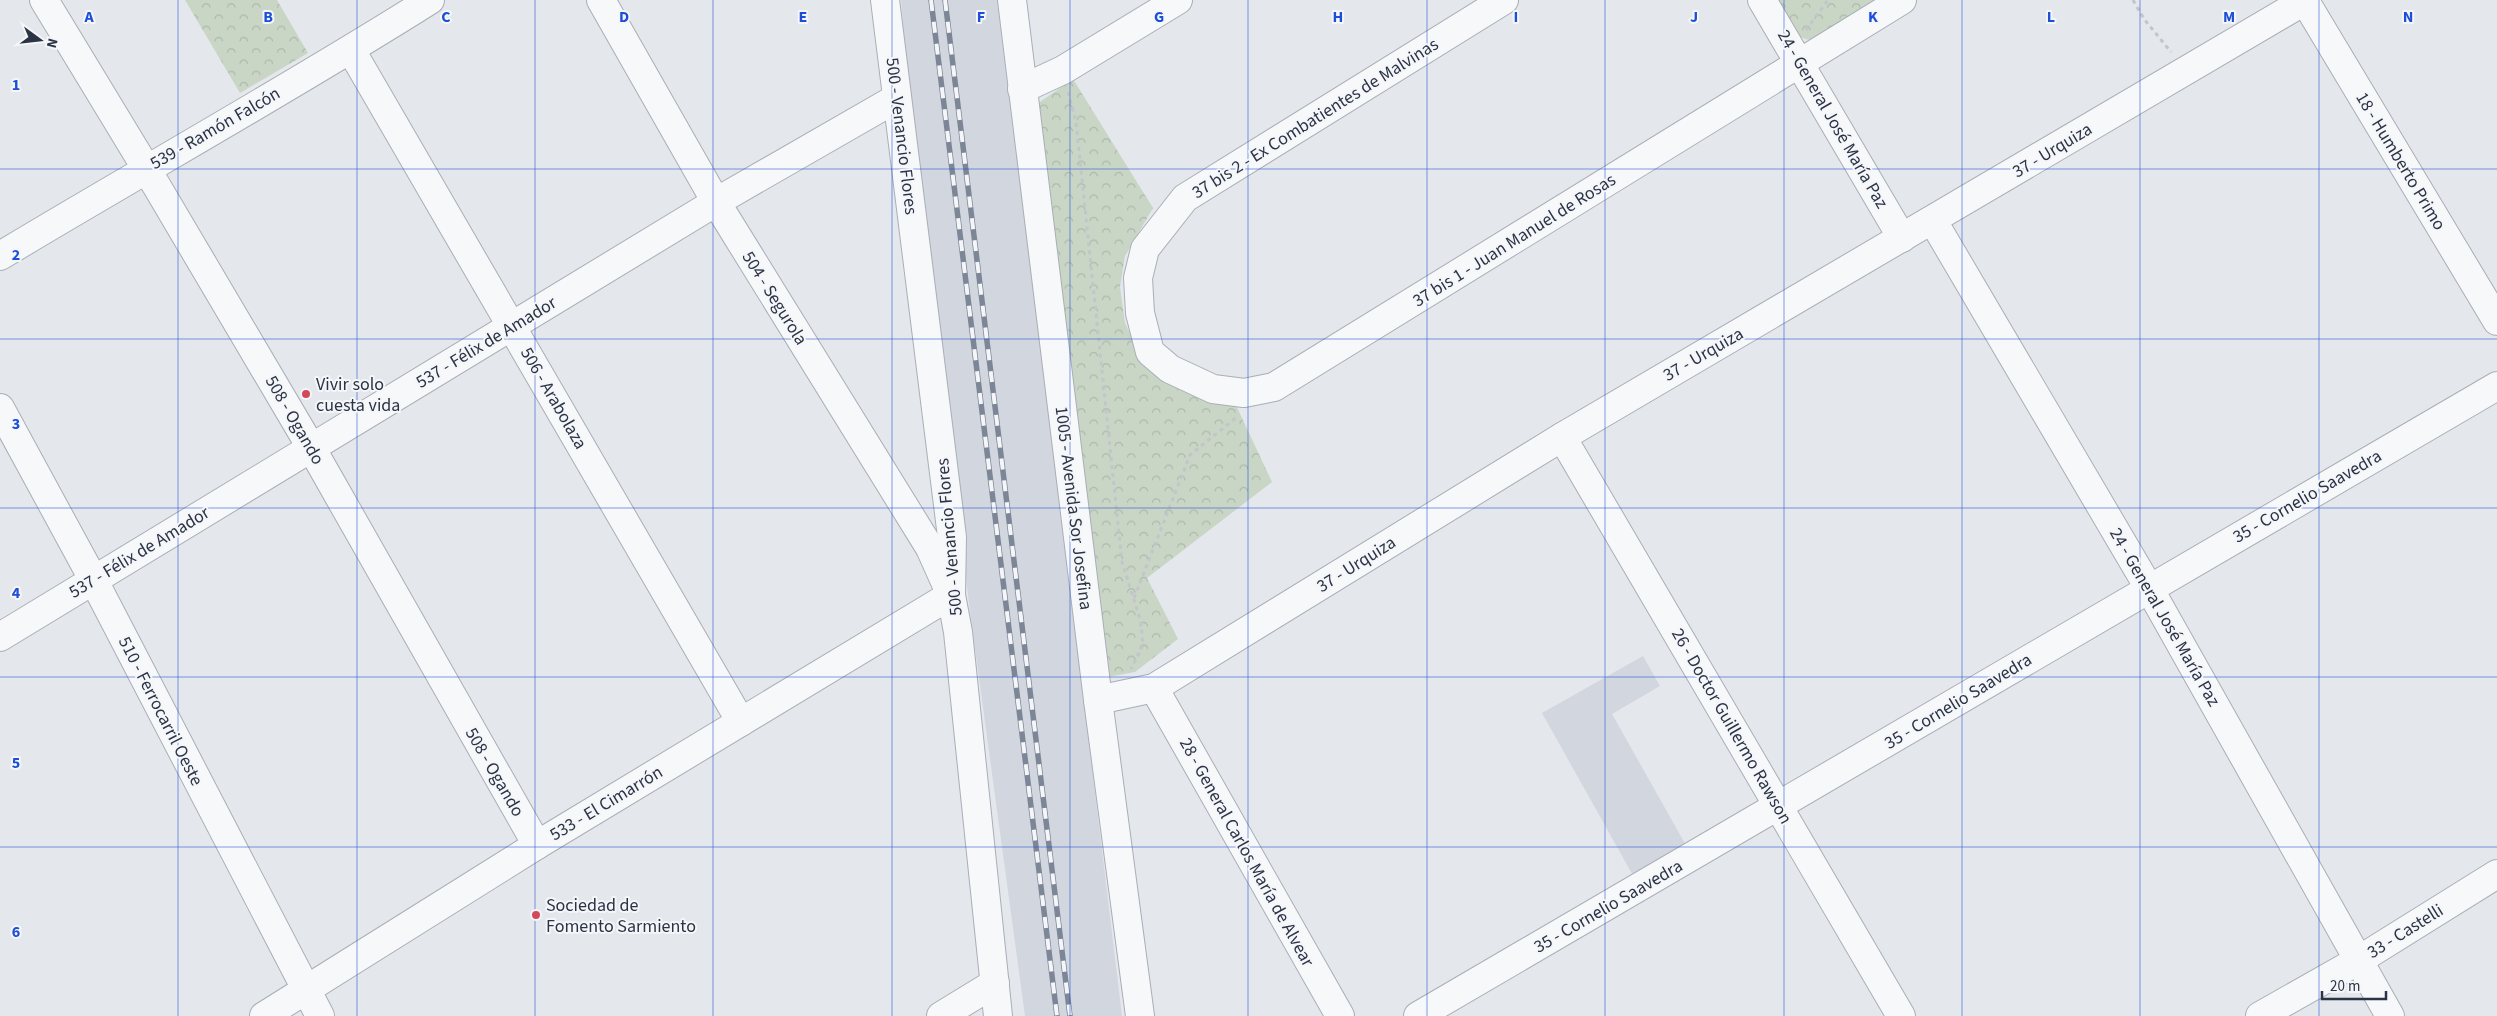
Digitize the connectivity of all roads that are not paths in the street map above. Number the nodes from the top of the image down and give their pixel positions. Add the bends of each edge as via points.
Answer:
1 (44, 0) edge
2 (430, 0) edge
3 (601, 0) edge
4 (885, 0) edge
5 (1012, 0) edge
6 (1178, 0) edge
7 (1504, 0) edge
8 (1762, 0) edge
9 (1902, 0) edge
10 (2305, 0) edge
11 (351, 50) junction
12 (1796, 56) junction
13 (1022, 89) junction
14 (897, 98) junction
15 (146, 168) junction
16 (716, 202) junction
17 (1933, 221) junction
18 (1902, 238) junction
19 (0, 256) edge
20 (1140, 313) joint
21 (2497, 320) edge
22 (512, 325) junction
23 (2497, 386) edge
24 (0, 408) edge
25 (1562, 437) junction
26 (312, 448) junction
27 (93, 579) junction
28 (2149, 588) junction
29 (951, 594) junction
30 (0, 637) edge
31 (1154, 688) junction
32 (1108, 698) junction
33 (741, 722) junction
34 (1779, 807) junction
35 (537, 845) junction
36 (2497, 874) edge
37 (2359, 960) junction
38 (995, 983) junction
39 (306, 990) junction
40 (264, 1016) edge
41 (320, 1016) edge
42 (942, 1016) edge
43 (998, 1016) edge
44 (1140, 1016) edge
45 (1340, 1016) edge
46 (1418, 1016) edge
47 (1901, 1016) edge
48 (2260, 1016) edge
49 (2390, 1016) edge

1 - 15 street, 508 - Ogando
2 - 11 street, 539 - Ramón Falcón
3 - 16 street, 504 - Segurola
4 - 14 street, 500 - Venancio Flores
5 - 13 street, 1005 - Avenida Sor Josefina
6 - 13 street via 1063,70
7 - 20 street, 37 bis 2 - Ex Combatientes de Malvinas via 1185,198 1145,249 1138,278
8 - 12 street, 24 - General José María Paz
9 - 12 street, 37 bis 1 - Juan Manuel de Rosas
10 - 17 street, 37 - Urquiza
10 - 21 street, 18 - Humberto Primo
11 - 15 street, 539 - Ramón Falcón
11 - 22 street, 506 - Arabolaza
12 - 18 street, 24 - General José María Paz
12 - 20 street, 37 bis 1 - Juan Manuel de Rosas via 1274,387 1244,392 1213,389 1170,369 1150,352
13 - 32 street, 1005 - Avenida Sor Josefina
14 - 16 street, 537 - Félix de Amador
14 - 29 street, 500 - Venancio Flores via 952,537
15 - 19 street, 539 - Ramón Falcón
15 - 26 street, 508 - Ogando
16 - 22 street, 537 - Félix de Amador
16 - 29 street, 504 - Segurola via 930,548
17 - 18 street, 37 - Urquiza
17 - 28 street, 24 - General José María Paz
18 - 25 street, 37 - Urquiza
22 - 26 street, 537 - Félix de Amador
22 - 33 street, 506 - Arabolaza
23 - 28 street, 35 - Cornelio Saavedra
24 - 27 street, 510 - Ferrocarril Oeste
25 - 31 street, 37 - Urquiza
25 - 34 street, 26 - Doctor Guillermo Rawson
26 - 27 street, 537 - Félix de Amador
26 - 35 street, 508 - Ogando
27 - 30 street, 537 - Félix de Amador
27 - 39 street, 510 - Ferrocarril Oeste
28 - 34 street, 35 - Cornelio Saavedra
28 - 37 street, 24 - General José María Paz
29 - 33 street, 533 - El Cimarrón
29 - 38 street, 500 - Venancio Flores via 958,632
31 - 32 street, 37 - Urquiza
31 - 45 street, 28 - General Carlos María de Alvear
32 - 44 street, 1005 - Avenida Sor Josefina
33 - 35 street, 533 - El Cimarrón
34 - 46 street, 35 - Cornelio Saavedra
34 - 47 street, 26 - Doctor Guillermo Rawson
35 - 39 street, 533 - El Cimarrón
36 - 37 street, 33 - Castelli
37 - 48 street, 33 - Castelli
37 - 49 street, 24 - General José María Paz
38 - 42 street
38 - 43 street, 500 - Venancio Flores
39 - 40 street, 533 - El Cimarrón
39 - 41 street, 510 - Ferrocarril Oeste

